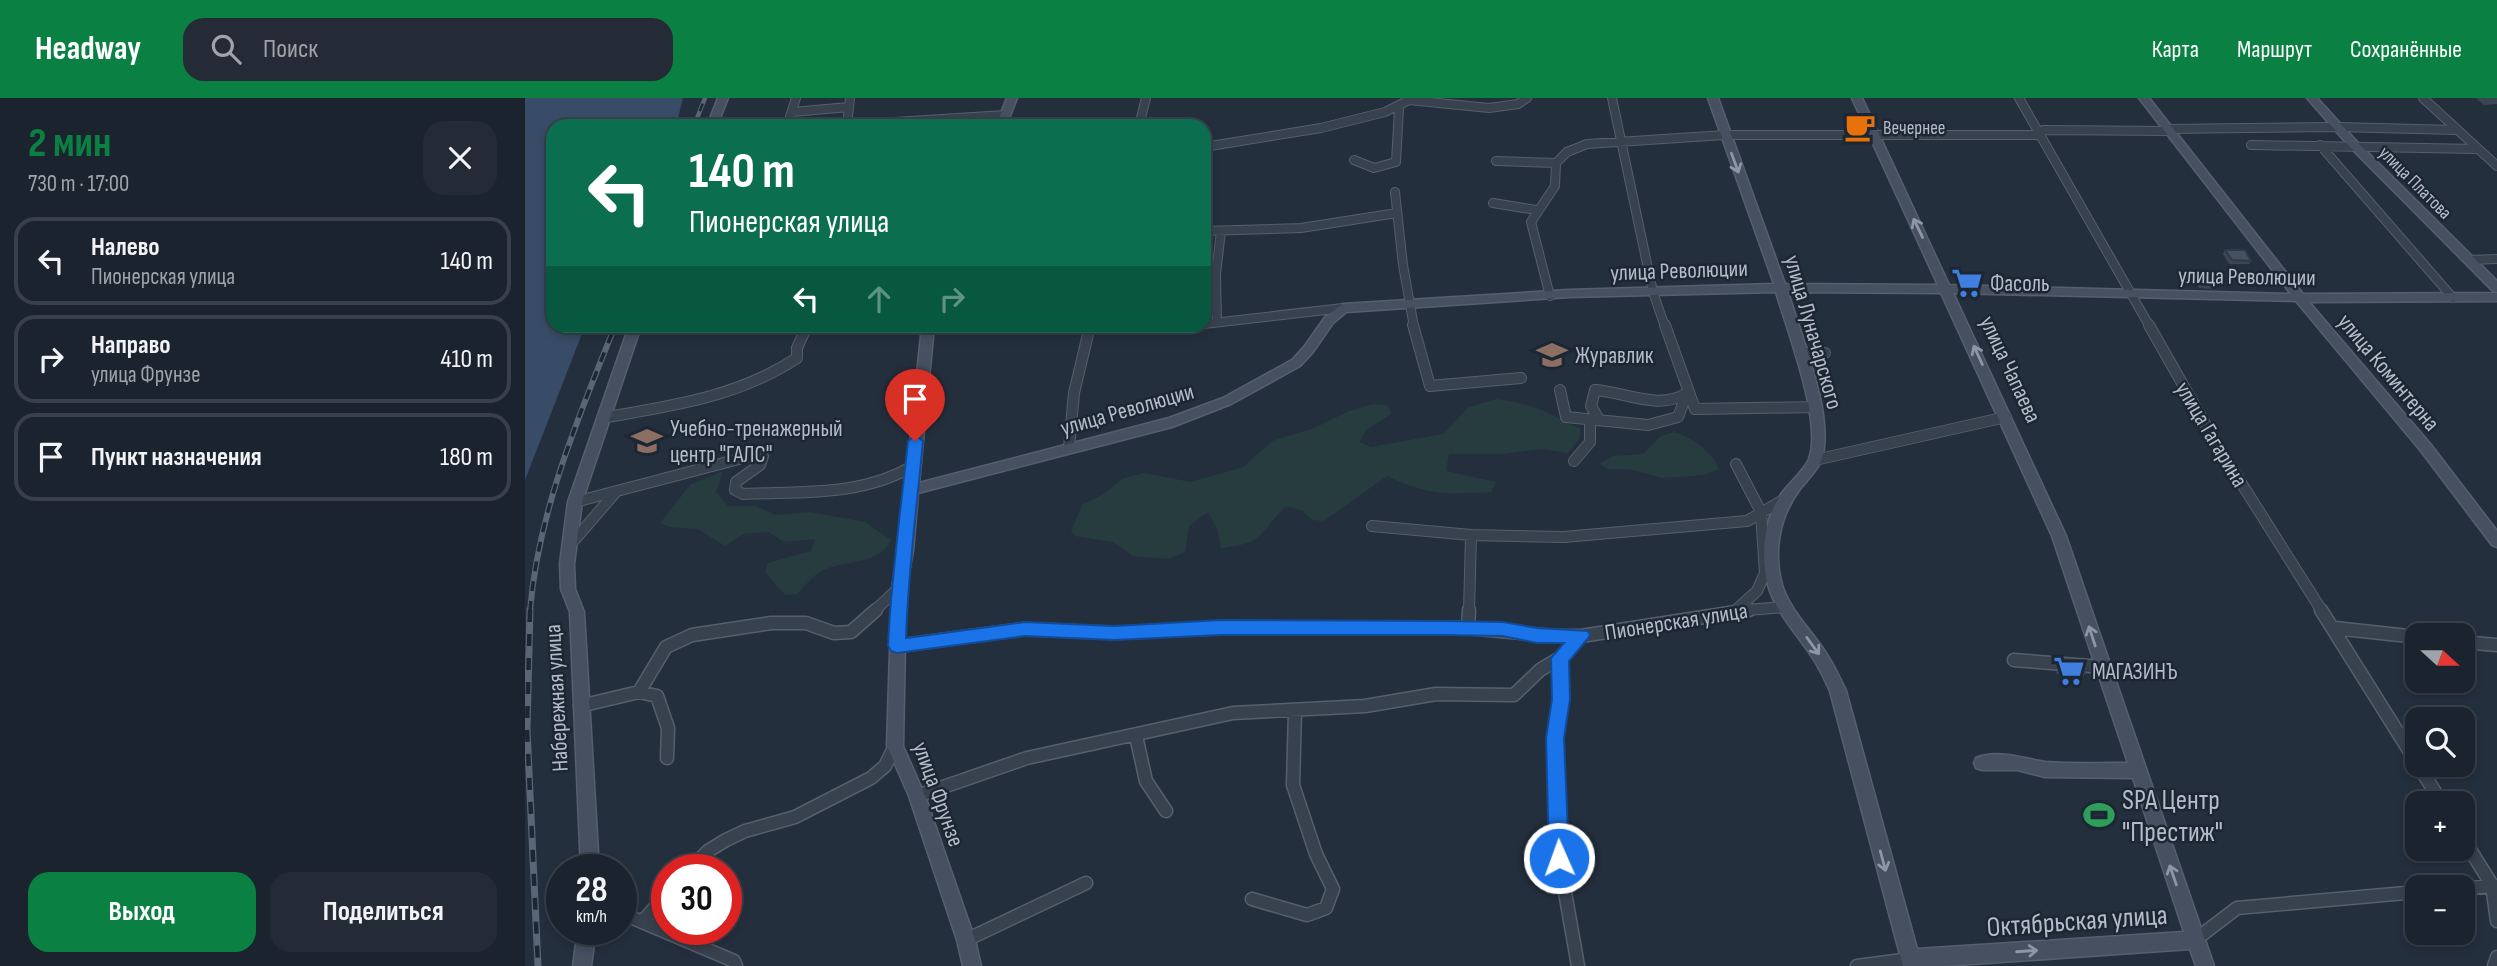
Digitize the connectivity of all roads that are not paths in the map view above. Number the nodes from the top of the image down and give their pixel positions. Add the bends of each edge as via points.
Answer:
1 (723, 98) edge
2 (796, 98) edge
3 (851, 98) edge
4 (1012, 98) edge
5 (1146, 98) edge
6 (1396, 98) edge
7 (1527, 98) edge
8 (1612, 98) edge
9 (1713, 98) edge
10 (1857, 98) edge
11 (2018, 98) edge
12 (2144, 98) edge
13 (2312, 98) edge
14 (2423, 98) edge
15 (1409, 100) junction
16 (849, 107) junction
17 (1399, 108) junction
18 (792, 111) junction
19 (715, 119) edge
20 (789, 119) edge
21 (848, 119) edge
22 (1004, 119) edge
23 (1141, 119) edge
24 (2338, 127) junction
25 (2169, 130) junction
26 (2457, 130) junction
27 (1873, 134) junction
28 (1725, 135) junction
29 (2041, 135) junction
30 (1621, 141) junction
31 (2251, 145) dead end
32 (2320, 145) junction
33 (2354, 145) junction
34 (1211, 146) edge
35 (2478, 149) junction
36 (1353, 160) dead end
37 (1496, 161) dead end
38 (1556, 163) junction
39 (2497, 166) edge
40 (1395, 192) dead end
41 (1493, 203) dead end
42 (1537, 210) junction
43 (1397, 213) junction
44 (1221, 231) junction
45 (1211, 232) edge
46 (2469, 260) junction
47 (2497, 260) edge
48 (2497, 288) edge
49 (1781, 289) junction
50 (1947, 289) junction
51 (1653, 292) junction
52 (2130, 295) junction
53 (1550, 296) junction
54 (2299, 297) junction
55 (2497, 297) edge
56 (2452, 298) junction
57 (1409, 303) junction
58 (1343, 308) junction
59 (1217, 322) junction
60 (1211, 323) edge
61 (632, 333) edge
62 (804, 333) edge
63 (927, 333) edge
64 (1088, 333) edge
65 (1800, 353) junction
66 (1825, 353) dead end
67 (1521, 378) dead end
68 (1560, 390) dead end
69 (1687, 393) junction
70 (1816, 407) junction
71 (2006, 417) junction
72 (602, 418) junction
73 (1595, 421) junction
74 (1069, 448) junction
75 (1815, 460) junction
76 (1574, 461) dead end
77 (1736, 464) dead end
78 (913, 466) junction
79 (911, 490) junction
80 (617, 491) junction
81 (1785, 499) junction
82 (575, 502) junction
83 (1761, 512) junction
84 (1372, 526) dead end
85 (1471, 535) junction
86 (2497, 541) edge
87 (569, 547) junction
88 (899, 588) junction
89 (1785, 607) junction
90 (1737, 609) junction
91 (1468, 628) junction
92 (2335, 628) junction
93 (1582, 636) junction
94 (2405, 636) edge
95 (2475, 643) edge
96 (2497, 645) edge
97 (897, 646) junction
98 (1560, 658) junction
99 (2014, 660) dead end
100 (2102, 667) junction
101 (639, 692) junction
102 (580, 706) junction
103 (1295, 711) junction
104 (1136, 736) junction
105 (2405, 744) edge
106 (895, 746) junction
107 (667, 758) dead end
108 (1982, 763) dead end
109 (2137, 771) junction
110 (917, 796) junction
111 (1166, 811) dead end
112 (589, 854) edge
113 (705, 854) edge
114 (2475, 857) edge
115 (1086, 883) dead end
116 (2494, 886) edge
117 (2475, 887) edge
118 (2405, 893) edge
119 (1252, 899) dead end
120 (651, 912) edge
121 (637, 920) edge
122 (2497, 921) edge
123 (642, 922) junction
124 (966, 940) junction
125 (2195, 940) junction
126 (585, 945) edge
127 (2497, 957) edge
128 (1911, 963) edge
129 (582, 966) edge
130 (736, 966) edge
131 (972, 966) edge
132 (1578, 966) edge
133 (1857, 966) edge
134 (2204, 966) edge
135 (2494, 966) edge

1 - 19 street
2 - 18 street
3 - 16 street
4 - 22 street
5 - 23 street
6 - 15 street
7 - 15 street via 1513,107 1485,108
8 - 30 street
9 - 28 street, улица Луначарского
10 - 27 street, улица Чапаева
11 - 29 street, улица Гагарина
12 - 25 street, улица Коминтерна
13 - 24 street, улица Платова
14 - 26 street
15 - 17 street
16 - 18 street
16 - 21 street
17 - 34 street via 1324,129
17 - 36 street via 1396,162 1378,169
18 - 20 street
24 - 25 street
24 - 26 street
24 - 33 street, улица Платова
25 - 29 street via 2043,130
25 - 54 street, улица Коминтерна
26 - 35 street
27 - 28 street
27 - 29 street
50 -> 27 street, улица Чапаева
28 - 30 street
28 -> 49 street, улица Луначарского
29 - 52 street, улица Гагарина
30 - 38 street via 1587,144 1567,152
30 - 51 street
31 - 32 street
32 - 33 street
32 - 56 street, улица Платова
33 - 35 street
33 - 46 street, улица Платова
35 - 39 street
37 - 38 street
38 - 42 street via 1555,186
40 - 43 street
41 - 42 street
42 - 53 street via 1531,230
43 - 44 street via 1301,228
43 - 57 street
44 - 45 street
44 - 59 street
46 - 47 street
46 - 48 street, улица Платова
49 - 50 street, улица Революции
49 - 51 street, улица Революции
49 - 65 street, улица Луначарского
50 - 52 street, улица Революции
71 -> 50 street, улица Чапаева
51 - 53 street, улица Революции
51 - 69 street
52 - 54 street, улица Революции
52 - 92 street, улица Гагарина via 2216,443
53 - 57 street, улица Революции
54 - 56 street, улица Революции
54 - 86 street, улица Коминтерна
55 - 56 street, улица Революции
57 - 58 street, улица Революции
57 - 67 street via 1430,386
58 - 59 street
58 - 74 street, улица Революции via 1323,324 1305,356 1227,401 1172,422
59 - 60 street
61 - 72 street, Набережная улица
62 - 72 street via 797,358 755,383
63 - 78 street, улица Фрунзе
64 - 74 street via 1074,393
65 - 66 street
65 - 70 street, улица Луначарского
68 - 73 street via 1566,417
69 - 70 street via 1695,409
69 - 73 street via 1678,417 1664,424
69 - 73 street via 1669,401 1595,390 1590,402
70 - 75 street, улица Луначарского
71 - 75 street
100 -> 71 street, улица Чапаева via 2059,536
72 - 82 street, Набережная улица
73 - 76 street via 1590,442
74 - 79 street, улица Революции
75 - 81 street
77 - 83 street
78 - 79 street, улица Фрунзе
78 - 80 street via 898,477 860,487 743,494 735,490 736,482 764,460 758,454
79 - 88 street, улица Фрунзе
80 - 82 street
80 - 87 street
81 - 83 street
81 - 89 street via 1776,515 1771,547 1775,584
82 - 87 street, Набережная улица
83 - 85 street via 1747,520 1564,537
83 - 90 street via 1765,573 1756,591
84 - 85 street
85 - 91 street
87 - 102 street, Набережная улица via 568,589 577,612
88 - 97 street, улица Фрунзе
88 - 101 street via 851,632 834,633 806,623 771,623 692,635 666,648
89 - 90 street, Пионерская улица
89 -> 128 street via 1822,659 1837,691
90 - 93 street, Пионерская улица
91 - 93 street, Пионерская улица
91 - 97 street, Пионерская улица via 1114,633 1025,629
92 - 94 street
92 - 105 street, улица Гагарина
93 - 98 street
95 - 96 street
97 - 106 street, улица Фрунзе
98 - 103 street via 1514,695 1436,694
98 - 132 street via 1561,699 1555,738 1559,858
99 - 100 street
100 - 109 street, улица Чапаева
101 - 102 street
101 - 107 street via 657,696 668,728
102 - 112 street, Набережная улица
103 - 104 street via 1233,713
103 - 119 street via 1293,785 1333,889 1326,908 1307,915
104 - 110 street via 1027,758
104 - 111 street via 1146,781
106 - 110 street, улица Фрунзе
106 - 113 street via 885,766 871,778 795,817 745,831
108 - 109 street
125 -> 109 street, улица Чапаева
110 - 124 street, улица Фрунзе
114 - 116 street
115 - 124 street
116 - 117 street
116 - 122 street
118 - 125 street, Октябрьская улица via 2237,908
120 - 123 street
121 - 123 street
123 - 130 street via 734,961
124 - 131 street, улица Фрунзе
128 -> 125 street, Октябрьская улица
125 - 134 street, улица Чапаева
126 - 129 street
127 - 135 street
128 - 133 street, Октябрьская улица

